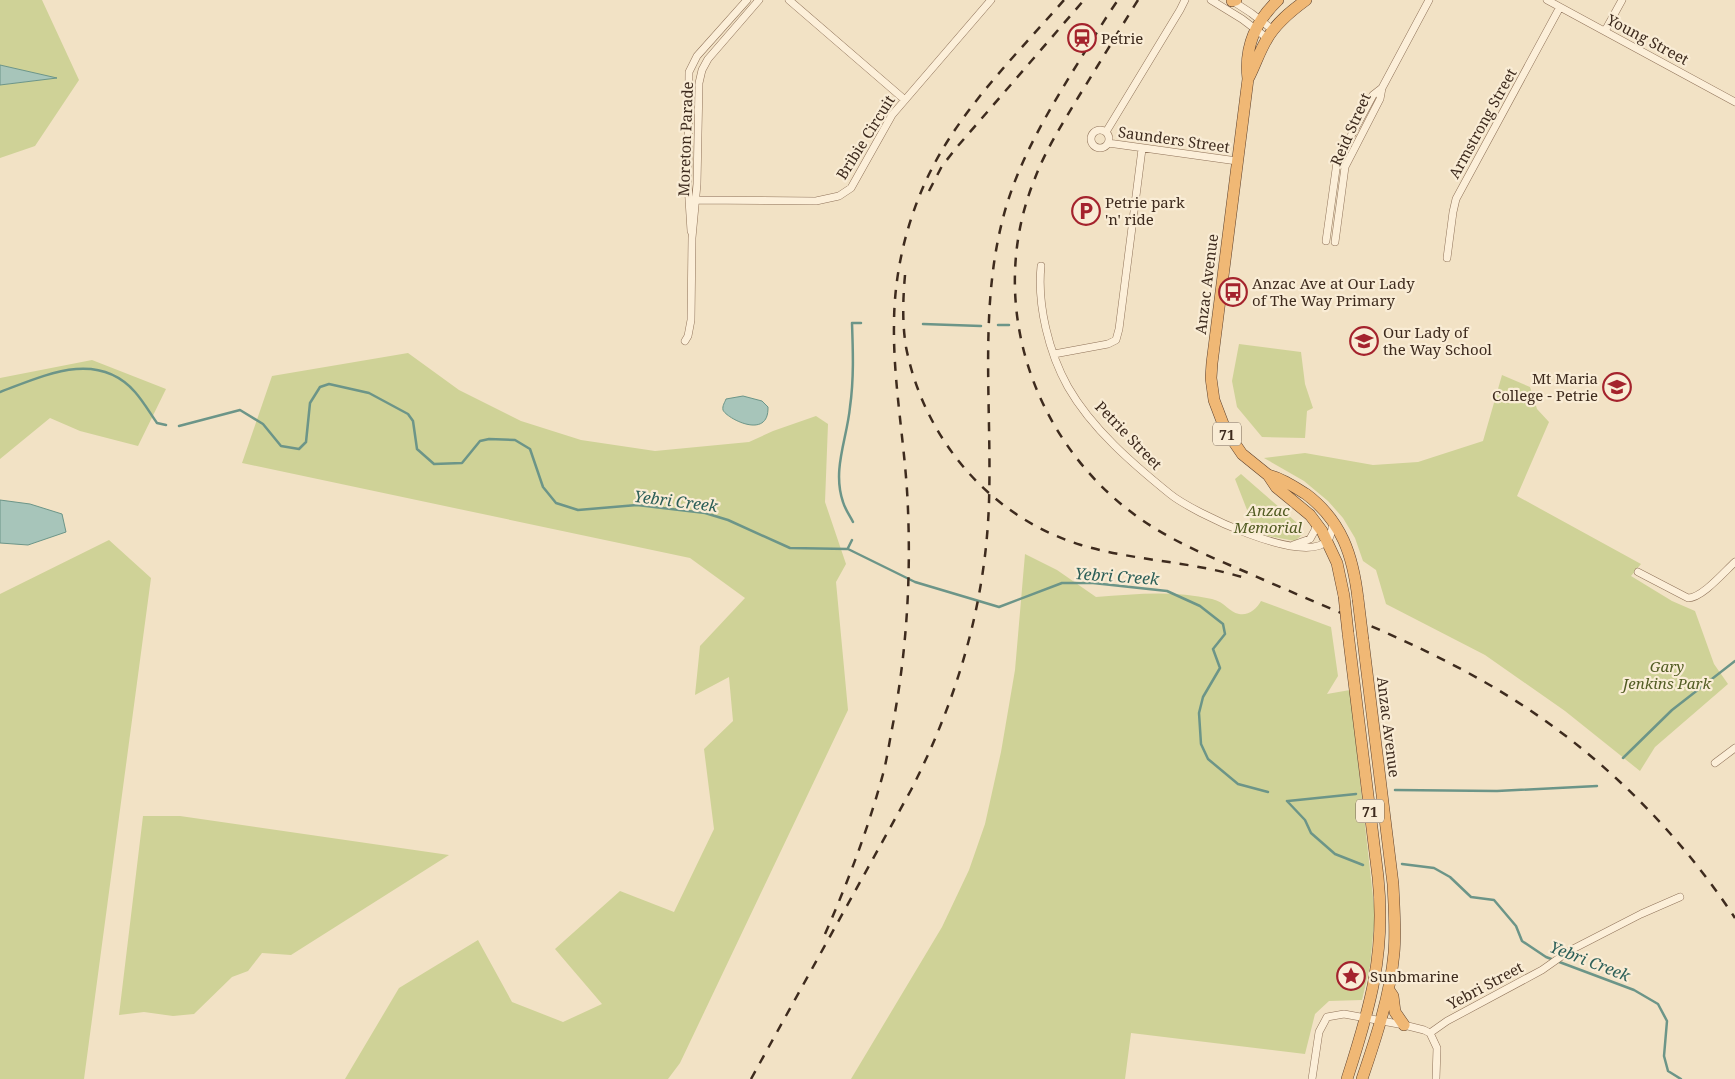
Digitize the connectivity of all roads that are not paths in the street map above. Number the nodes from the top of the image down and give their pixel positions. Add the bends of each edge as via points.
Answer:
1 (747, 0) edge
2 (758, 0) edge
3 (789, 0) edge
4 (992, 0) edge
5 (1185, 0) edge
6 (1211, 0) edge
7 (1233, 0) edge
8 (1278, 0) edge
9 (1306, 0) edge
10 (1429, 0) edge
11 (1547, 0) edge
12 (1622, 0) edge
13 (1560, 7) junction
14 (1258, 25) junction
15 (1605, 31) junction
16 (1270, 34) junction
17 (1248, 78) junction
18 (1382, 88) junction
19 (904, 100) junction
20 (1735, 102) edge
21 (1106, 132) junction
22 (1108, 143) junction
23 (1142, 149) junction
24 (1237, 161) junction
25 (693, 200) junction
26 (1326, 241) dead end
27 (1336, 242) dead end
28 (1447, 258) dead end
29 (1041, 266) dead end
30 (685, 342) dead end
31 (1054, 354) junction
32 (1268, 475) junction
33 (1333, 521) junction
34 (1316, 523) junction
35 (1328, 540) junction
36 (1290, 546) junction
37 (1735, 562) edge
38 (1638, 572) dead end
39 (1735, 748) edge
40 (1715, 763) dead end
41 (1680, 897) dead end
42 (1388, 988) junction
43 (1366, 1018) junction
44 (1380, 1021) junction
45 (1404, 1025) junction
46 (1430, 1033) junction
47 (1312, 1079) edge
48 (1347, 1079) edge
49 (1362, 1079) edge
50 (1436, 1079) edge

1 - 25 street, Moreton Parade via 697,56 689,72
2 - 25 street, Moreton Parade via 702,70
3 - 19 street
4 - 19 street, Bribie Circuit
5 - 21 street
6 - 14 street
7 - 14 street
8 - 14 highway, Anzac Avenue / 71
9 - 16 highway, Anzac Avenue / 71
10 - 18 street, Reid Street
11 - 13 street, Young Street
12 - 15 street
13 - 15 street, Young Street
13 - 28 street, Armstrong Street via 1456,199
14 - 16 street
14 - 17 highway, Anzac Avenue / 71 via 1247,54
15 - 20 street, Young Street
16 - 17 highway, Anzac Avenue / 71
17 - 24 highway, Anzac Avenue / 71
18 - 26 street, Reid Street via 1373,95 1337,162
18 - 27 street, Reid Street via 1380,99 1345,167
19 - 25 street, Bribie Circuit via 883,130 857,179 840,196 816,201
21 - 22 street
21 - 22 street via 1097,130 1091,139 1098,147
22 - 23 street, Saunders Street
23 - 24 street, Saunders Street
23 - 31 street via 1116,340
24 - 32 highway, Anzac Avenue / 71 via 1211,378 1215,405 1225,429 1242,454
25 - 30 street, Moreton Parade via 691,320
29 - 31 street, Petrie Street via 1041,297
31 - 36 street, Petrie Street via 1068,386 1089,416 1170,495 1203,514 1271,542
32 - 33 highway, Anzac Avenue / 71 via 1297,488
32 - 34 highway, Anzac Avenue / 71 via 1276,487
33 - 35 street
33 - 42 highway, Anzac Avenue / 71, bridge via 1353,562 1393,884 1395,935
34 - 35 highway, Anzac Avenue / 71
34 - 36 street via 1310,539
35 - 36 street, Petrie Street via 1313,546
35 - 43 highway, Anzac Avenue / 71, bridge via 1344,596 1380,896 1379,951
37 - 38 street via 1692,598
39 - 40 street
41 - 46 street, Yebri Street via 1569,952
42 - 44 highway, Anzac Avenue / 71
42 - 45 highway via 1394,996 1395,1012
43 - 44 street
43 - 47 street via 1344,1014 1328,1017 1319,1032
43 - 48 highway, Anzac Avenue / 71
44 - 45 street
44 - 49 highway, Anzac Avenue / 71
45 - 46 street
46 - 50 street via 1436,1048

